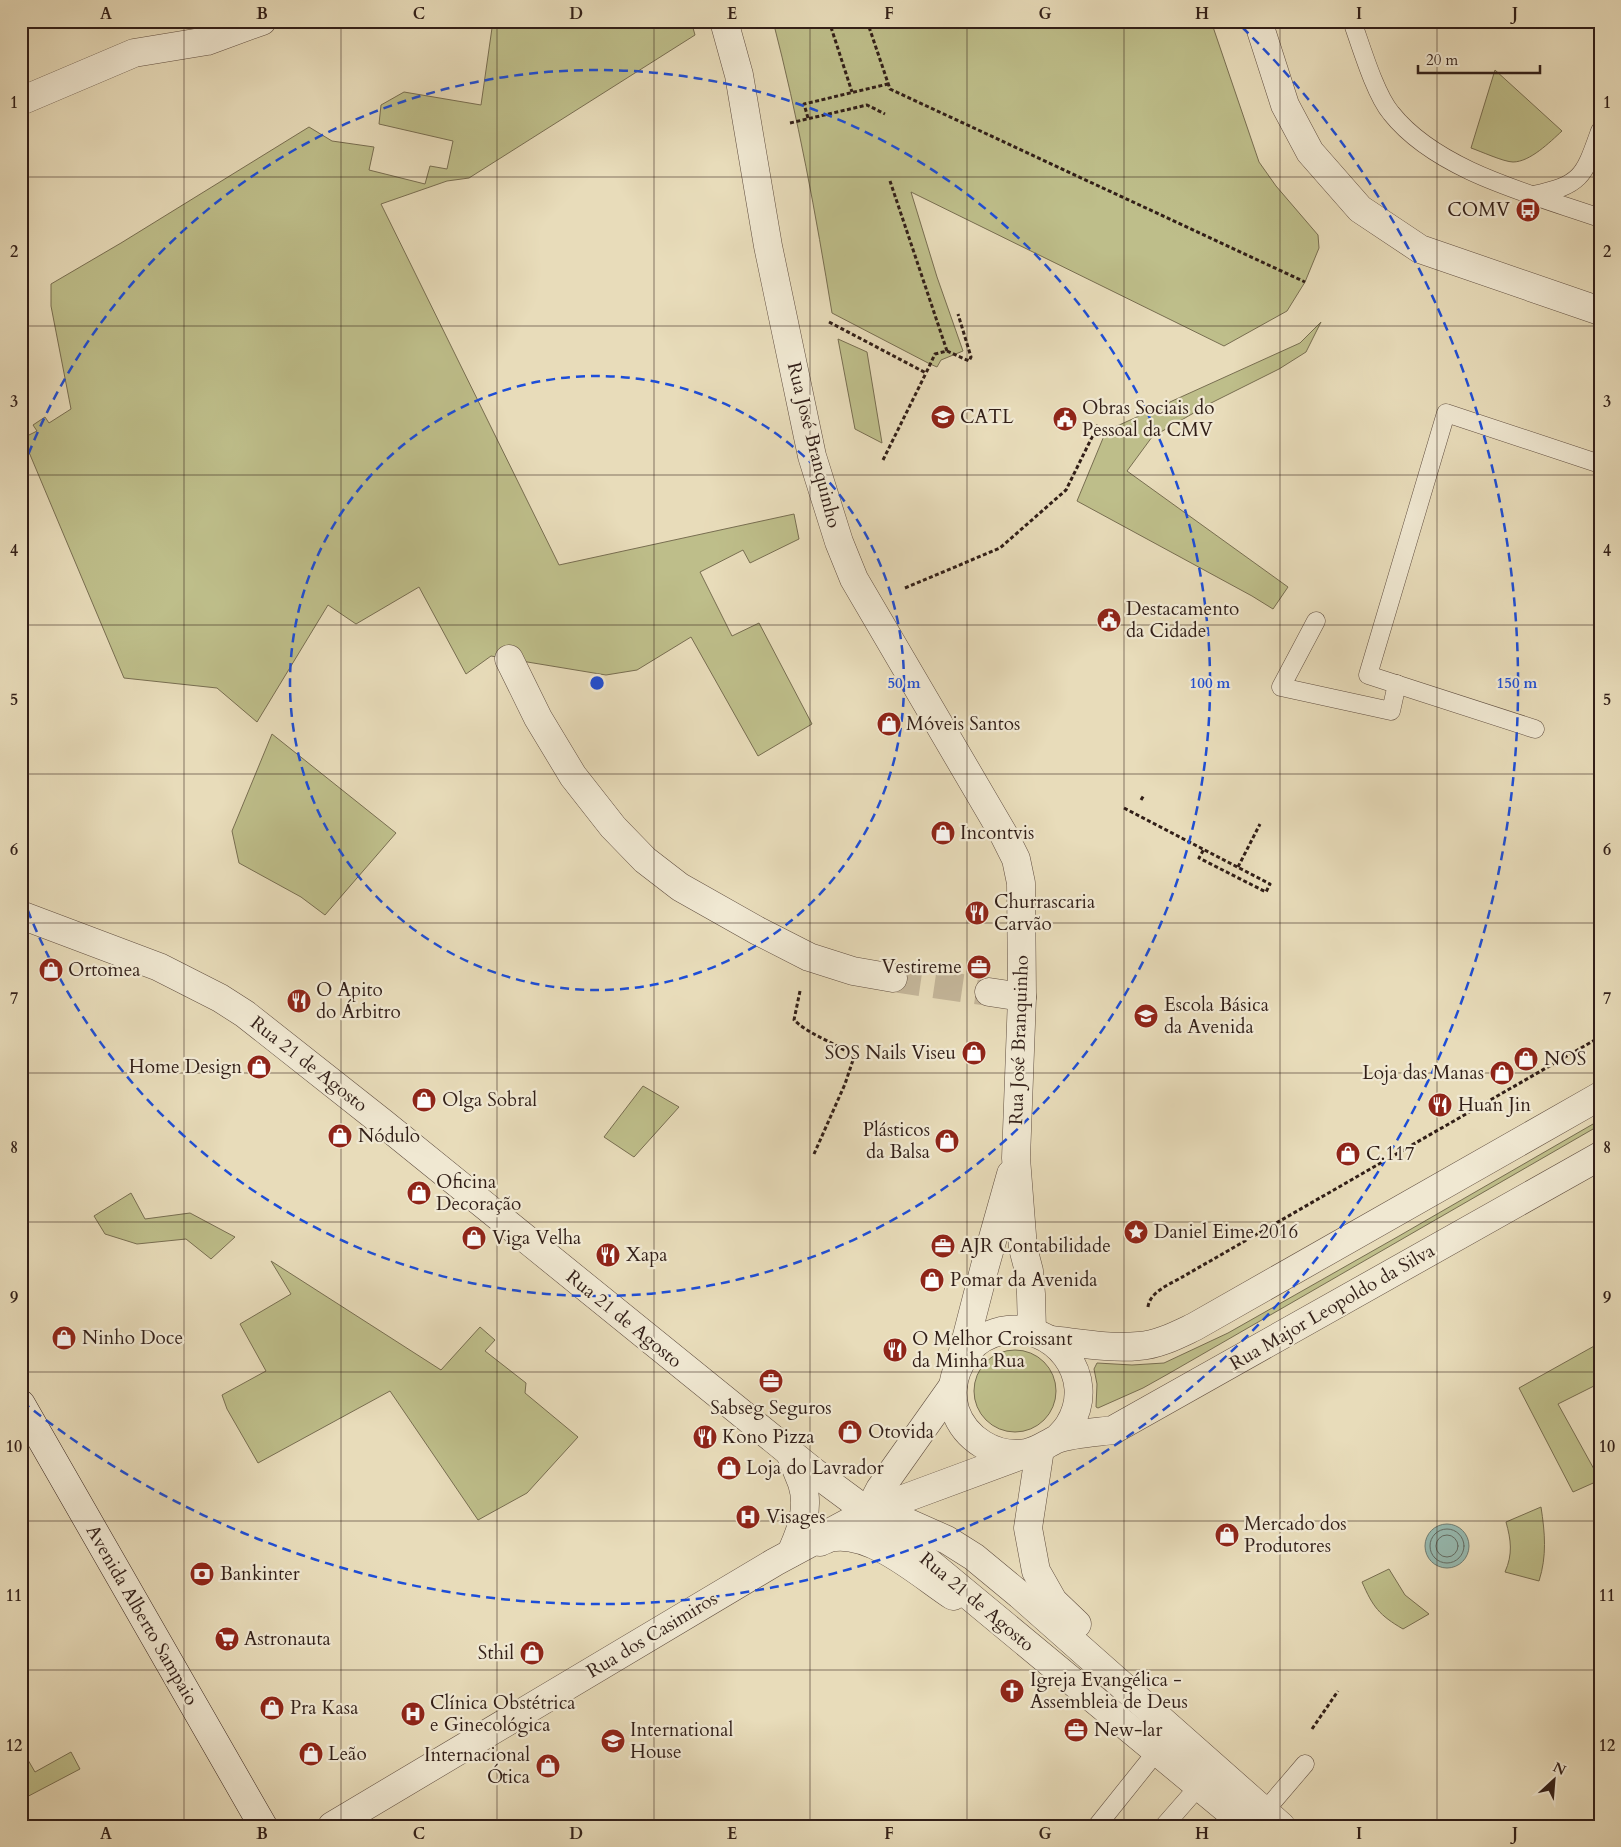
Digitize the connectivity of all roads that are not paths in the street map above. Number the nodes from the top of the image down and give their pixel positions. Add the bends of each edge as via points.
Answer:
1 (262, 21) edge
2 (724, 21) edge
3 (1258, 21) edge
4 (1352, 21) edge
5 (21, 101) edge
6 (1600, 131) edge
7 (1532, 195) junction
8 (1600, 218) edge
9 (1600, 311) edge
10 (1600, 464) edge
11 (1316, 621) dead end
12 (509, 659) dead end
13 (1397, 684) junction
14 (1534, 729) dead end
15 (21, 915) edge
16 (893, 978) tunnel mouth
17 (989, 992) tunnel mouth
18 (1022, 997) junction
19 (1600, 1096) edge
20 (1600, 1156) edge
21 (1016, 1158) junction
22 (1042, 1336) junction
23 (956, 1373) junction
24 (21, 1404) edge
25 (1041, 1447) junction
26 (790, 1453) junction
27 (868, 1512) junction
28 (791, 1553) junction
29 (912, 1568) junction
30 (1054, 1666) junction
31 (1152, 1756) junction
32 (1305, 1764) dead end
33 (1206, 1776) junction
34 (1264, 1821) edge
35 (263, 1826) edge
36 (332, 1826) edge
37 (1098, 1826) edge
38 (1164, 1826) edge

1 - 5 street via 207,41 134,53
2 - 18 street, Rua José Branquinho via 739,75 772,265 812,456 825,502 854,579 1016,859 1021,883
3 - 9 street via 1285,105 1310,152 1360,209 1420,249
4 - 7 lane via 1382,97 1390,112 1410,134 1461,167
6 - 7 lane via 1589,162 1576,180 1558,190
7 - 8 lane
10 - 13 lane via 1446,413 1368,674
11 - 13 lane via 1281,687 1391,711
12 - 16 street via 538,718 573,776 613,827 645,860 680,887 809,957
13 - 14 lane
15 - 26 street, Rua 21 de Agosto via 160,967 245,1014
17 - 18 street
18 - 21 street, Rua José Branquinho
19 - 22 street via 1174,1336 1140,1346 1092,1345
20 - 25 street, Rua Major Leopoldo da Silva via 1113,1430
21 - 22 street, Rua José Branquinho via 1023,1248
21 - 23 street, Rua José Branquinho
22 - 23 street via 1011,1329 991,1333 973,1345
22 - 25 street via 1065,1353 1074,1370 1078,1388 1077,1407 1069,1425
23 - 25 street, Rua Major Leopoldo da Silva via 953,1402 958,1418 979,1443 1009,1454
23 - 27 street
24 - 35 street, Avenida Alberto Sampaio
25 - 27 street, Rua Major Leopoldo da Silva
25 - 33 street, Rua 21 de Agosto via 1028,1528 1036,1571 1053,1601 1187,1722 1203,1741
26 - 27 street, Rua 21 de Agosto
26 - 28 street via 802,1484 805,1516
27 - 28 street, Rua dos Casimiros
27 - 29 street, Rua 21 de Agosto
27 - 30 street, Rua 21 de Agosto
27 - 33 street, Rua 21 de Agosto via 902,1520 947,1540 974,1557
28 - 29 street, Rua dos Casimiros via 834,1537 850,1537 887,1550
28 - 36 street, Rua dos Casimiros
29 - 30 street, Rua dos Casimiros
29 - 31 street, Rua 21 de Agosto via 946,1598
30 - 31 street, Rua 21 de Agosto
31 - 33 street, Rua 21 de Agosto
31 - 37 lane
32 - 34 lane
33 - 34 street, Rua 21 de Agosto
33 - 38 lane

